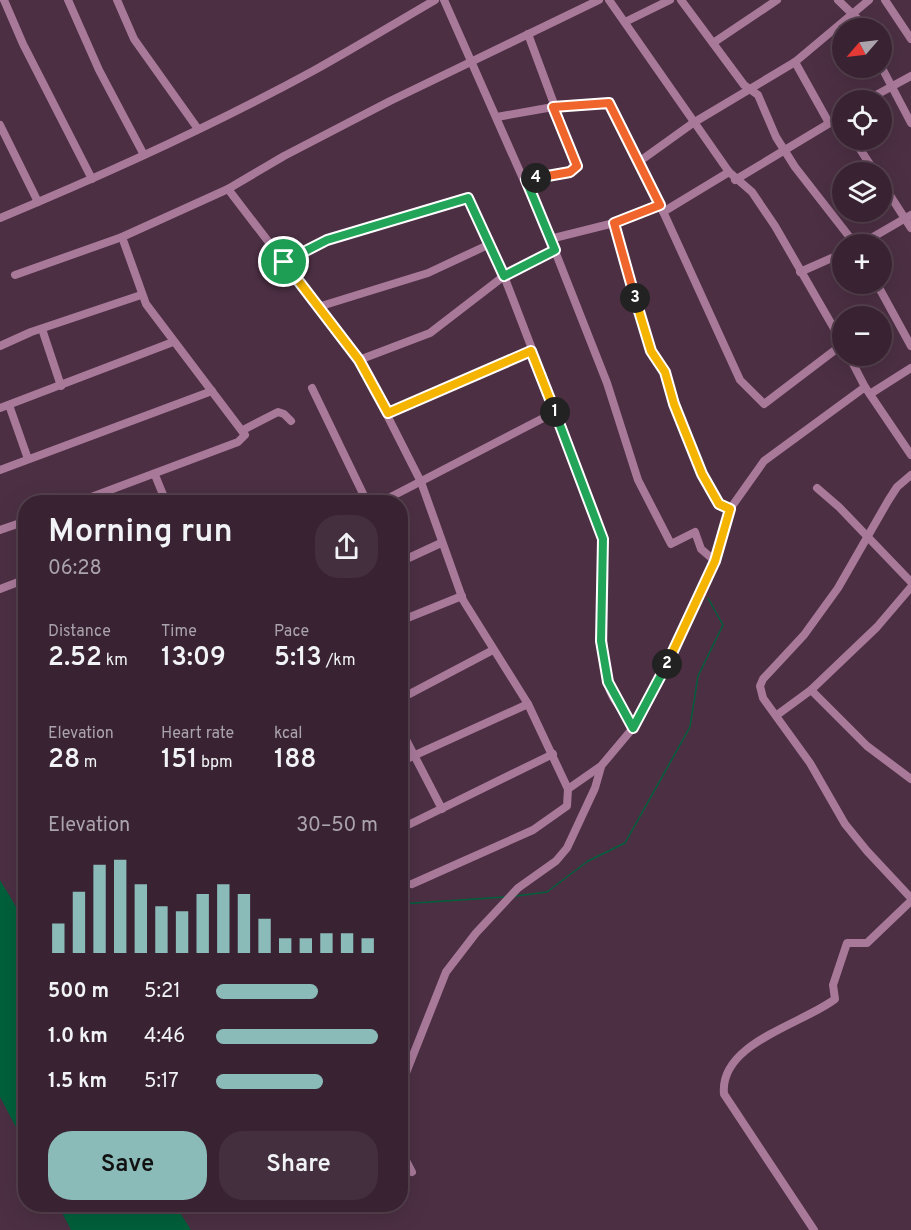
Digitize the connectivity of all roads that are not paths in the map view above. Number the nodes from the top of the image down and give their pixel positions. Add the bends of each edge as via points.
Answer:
1 (4, 0) edge
2 (68, 0) edge
3 (117, 0) edge
4 (435, 0) edge
5 (444, 0) edge
6 (598, 0) edge
7 (609, 0) edge
8 (670, 0) edge
9 (681, 0) edge
10 (777, 0) edge
11 (838, 0) edge
12 (869, 0) edge
13 (885, 0) edge
14 (854, 14) junction
15 (858, 18) edge
16 (625, 22) junction
17 (528, 34) junction
18 (911, 39) edge
19 (713, 43) junction
20 (473, 62) junction
21 (795, 62) junction
22 (911, 76) edge
23 (886, 78) edge
24 (890, 87) junction
25 (749, 90) junction
26 (885, 90) edge
27 (553, 107) junction
28 (497, 117) junction
29 (832, 122) edge
30 (693, 123) junction
31 (829, 123) junction
32 (911, 123) edge
33 (0, 125) edge
34 (198, 129) junction
35 (785, 150) junction
36 (144, 155) junction
37 (640, 161) junction
38 (729, 172) junction
39 (92, 179) junction
40 (526, 180) junction
41 (735, 180) junction
42 (228, 189) junction
43 (892, 196) edge
44 (38, 202) junction
45 (661, 208) junction
46 (908, 217) edge
47 (0, 218) edge
48 (614, 223) junction
49 (911, 228) edge
50 (848, 234) edge
51 (878, 234) edge
52 (122, 237) junction
53 (550, 238) junction
54 (490, 244) junction
55 (555, 250) junction
56 (832, 258) edge
57 (284, 262) junction
58 (800, 272) junction
59 (15, 275) dead end
60 (504, 276) junction
61 (882, 294) edge
62 (141, 295) junction
63 (318, 307) junction
64 (832, 326) edge
65 (42, 329) junction
66 (173, 342) junction
67 (0, 346) edge
68 (911, 346) edge
69 (531, 351) junction
70 (832, 352) edge
71 (359, 360) junction
72 (854, 366) edge
73 (911, 369) edge
74 (61, 386) junction
75 (312, 388) dead end
76 (212, 391) junction
77 (867, 391) junction
78 (9, 405) junction
79 (0, 408) edge
80 (555, 412) junction
81 (388, 413) junction
82 (291, 421) dead end
83 (243, 430) junction
84 (911, 455) edge
85 (28, 459) junction
86 (0, 470) edge
87 (155, 475) junction
88 (911, 475) edge
89 (421, 482) junction
90 (817, 488) dead end
91 (110, 495) edge
92 (163, 495) edge
93 (364, 495) edge
94 (395, 495) edge
95 (730, 509) junction
96 (18, 524) edge
97 (0, 531) edge
98 (869, 537) junction
99 (441, 543) junction
100 (408, 558) edge
101 (715, 561) junction
102 (18, 582) edge
103 (911, 582) edge
104 (911, 587) edge
105 (0, 589) edge
106 (462, 596) junction
107 (408, 618) edge
108 (493, 650) junction
109 (811, 690) junction
110 (408, 695) edge
111 (528, 704) junction
112 (777, 715) junction
113 (633, 728) junction
114 (408, 745) edge
115 (553, 754) junction
116 (413, 756) junction
117 (408, 758) edge
118 (601, 766) junction
119 (911, 779) edge
120 (568, 789) junction
121 (442, 809) junction
122 (408, 825) edge
123 (412, 884) dead end
124 (911, 900) edge
125 (408, 1068) edge
126 (408, 1164) edge
127 (412, 1172) dead end
128 (814, 1230) edge

1 - 39 street
2 - 36 street
3 - 34 street via 134,39
4 - 34 street via 312,71
5 - 20 street
6 - 17 street
7 - 16 street
8 - 16 street
9 - 19 street
10 - 19 street
11 - 14 street
12 - 14 street
13 - 18 street
14 - 15 street
14 - 21 street
16 - 30 street
17 - 20 street
17 - 27 street
19 - 25 street
20 - 28 street
20 - 42 street via 295,150
21 - 25 street
21 - 31 street
22 - 24 street
23 - 24 street
24 - 26 street
24 - 32 street
25 - 30 street
25 - 35 street via 758,95
27 - 28 street
27 - 37 street via 609,103
27 - 40 street via 577,166 570,172
28 - 40 street
29 - 31 street
30 - 37 street
30 - 38 street
31 - 35 street
33 - 44 street
34 - 36 street
35 - 41 street
35 - 50 street
36 - 39 street
37 - 45 street
38 - 41 street
38 - 45 street
39 - 44 street
40 - 53 street
41 - 58 street via 752,192
42 - 52 street
42 - 57 street
43 - 46 street
44 - 47 street
45 - 48 street
45 - 70 street via 740,380 764,404
46 - 49 street
46 - 51 street
48 - 53 street
48 - 95 street via 651,351 665,372 702,474 719,504
52 - 59 street
52 - 62 street
53 - 55 street
54 - 57 street via 471,201 464,198 327,240
54 - 60 street
54 - 63 street via 428,273
55 - 60 street
55 - 101 street via 607,383 638,480 671,544 695,532 701,549
56 - 58 street
57 - 63 street
58 - 64 street
60 - 69 street
60 - 71 street via 430,333
61 - 68 street
62 - 65 street
62 - 66 street
63 - 71 street
65 - 67 street
65 - 74 street
66 - 74 street
66 - 76 street
69 - 80 street
69 - 81 street
71 - 81 street
72 - 77 street
73 - 77 street
74 - 78 street
75 - 93 street
76 - 83 street
76 - 85 street
77 - 84 street
77 - 95 street via 764,461
78 - 79 street
78 - 85 street
80 - 89 street
80 - 113 street via 603,539 601,641 608,682
81 - 89 street
82 - 83 street via 278,412
83 - 87 street via 245,435 238,442
85 - 86 street
87 - 91 street
87 - 92 street
88 - 98 street via 897,487
89 - 94 street
89 - 99 street
90 - 98 street
95 - 101 street
96 - 97 street
98 - 103 street
98 - 112 street via 804,635 763,679 760,691
99 - 100 street
99 - 106 street
101 - 113 street
102 - 105 street
104 - 109 street via 877,627
106 - 107 street
106 - 108 street
108 - 110 street
108 - 111 street
109 - 112 street
109 - 119 street via 867,746
111 - 115 street
111 - 116 street
112 - 124 street via 845,824
113 - 118 street
114 - 116 street
115 - 120 street
115 - 121 street
116 - 117 street
116 - 121 street
118 - 120 street
118 - 125 street via 595,789 567,848 556,861 518,888 446,972
120 - 123 street via 567,806 533,830
121 - 122 street
124 - 128 street via 867,943 847,943 833,985 835,999 760,1038 725,1076 724,1094
126 - 127 street

